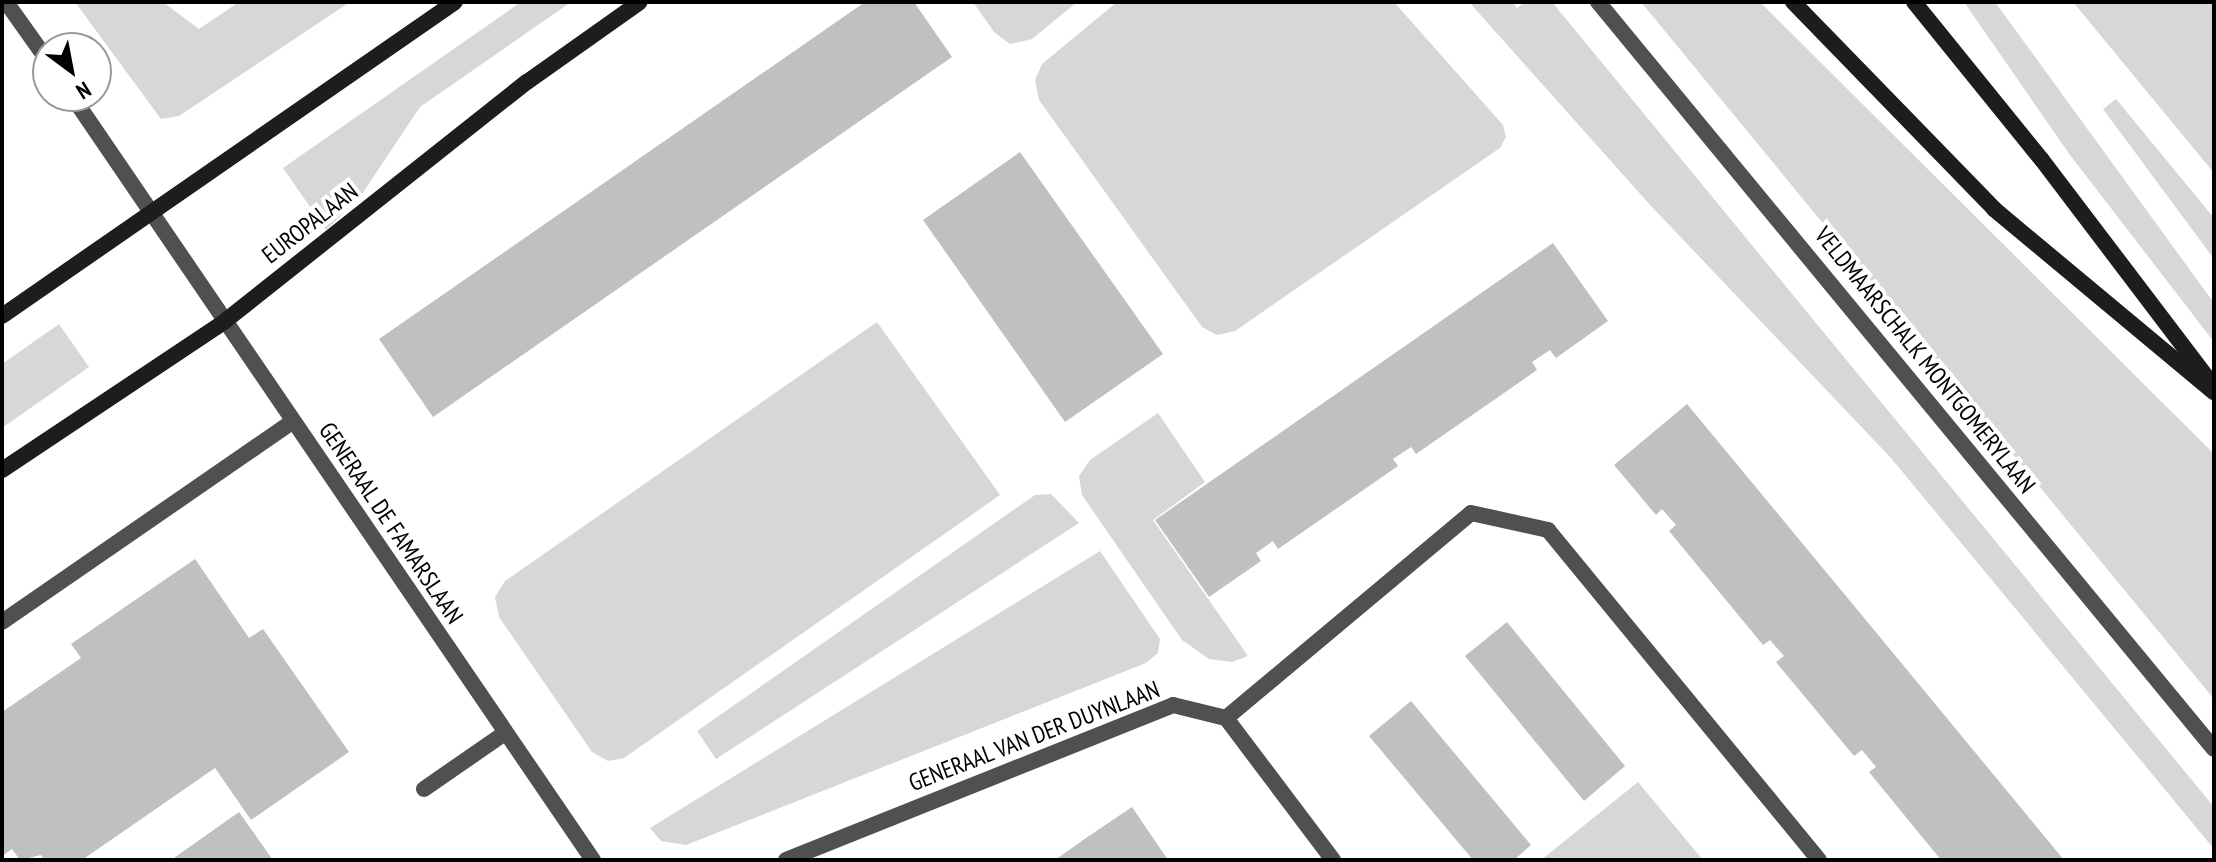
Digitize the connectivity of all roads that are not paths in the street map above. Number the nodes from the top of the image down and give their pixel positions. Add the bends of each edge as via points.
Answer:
1 (6, 2) edge
2 (455, 2) edge
3 (640, 2) edge
4 (1598, 2) edge
5 (1793, 2) edge
6 (1914, 2) edge
7 (32, 39) edge
8 (83, 112) edge
9 (153, 212) junction
10 (2, 316) edge
11 (225, 321) junction
12 (2214, 390) edge
13 (292, 422) junction
14 (2, 470) edge
15 (2, 622) edge
16 (1226, 718) junction
17 (505, 733) junction
18 (2214, 749) edge
19 (424, 789) dead end
20 (593, 860) edge
21 (786, 860) edge
22 (1333, 860) edge
23 (1819, 860) edge

1 - 7 street
2 - 9 main road
3 - 11 main road, EUROPALAAN via 527,82
4 - 18 street, VELDMAARSCHALK MONTGOMERYLAAN
5 - 12 main road via 1994,209
6 - 12 main road via 2042,160
8 - 9 street, GENERAAL DE FAMARSLAAN
9 - 10 main road
9 - 11 street, GENERAAL DE FAMARSLAAN
11 - 13 street, GENERAAL DE FAMARSLAAN
11 - 14 main road, EUROPALAAN
13 - 15 street
13 - 17 street, GENERAAL DE FAMARSLAAN
16 - 21 street, GENERAAL VAN DER DUYNLAAN via 1173,705
16 - 22 street
16 - 23 street via 1471,513 1548,530
17 - 19 street
17 - 20 street, GENERAAL DE FAMARSLAAN

